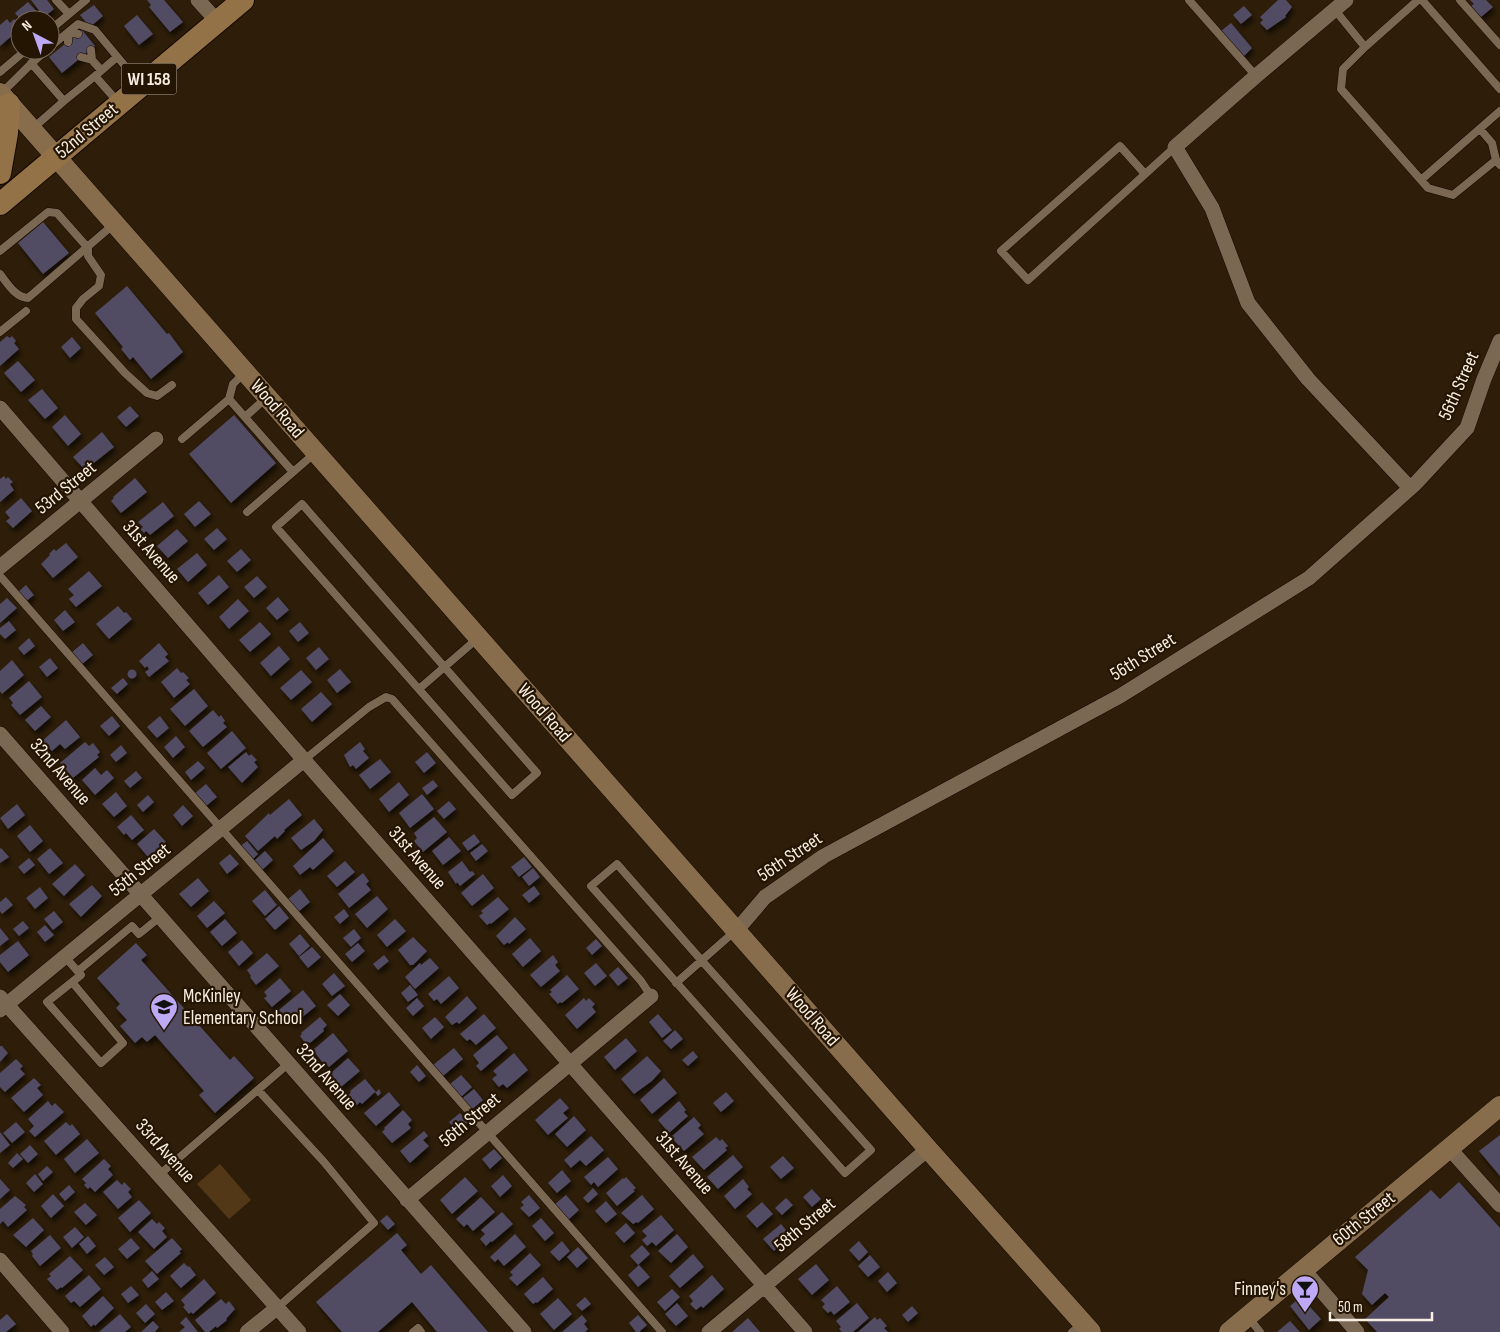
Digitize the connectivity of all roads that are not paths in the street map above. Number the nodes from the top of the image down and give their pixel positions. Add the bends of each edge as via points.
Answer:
1 (56, 0) edge
2 (86, 0) edge
3 (198, 0) edge
4 (243, 0) edge
5 (1189, 0) edge
6 (1420, 0) edge
7 (1460, 0) edge
8 (1336, 3) edge
9 (68, 14) junction
10 (60, 21) edge
11 (217, 22) junction
12 (69, 32) junction
13 (78, 34) dead end
14 (60, 39) edge
15 (68, 42) dead end
16 (1500, 45) edge
17 (1365, 47) junction
18 (91, 50) dead end
19 (117, 56) junction
20 (81, 58) dead end
21 (14, 60) edge
22 (35, 60) edge
23 (92, 60) junction
24 (31, 63) junction
25 (101, 70) junction
26 (0, 72) edge
27 (94, 76) junction
28 (1256, 76) junction
29 (141, 86) junction
30 (1500, 89) edge
31 (3, 97) edge
32 (64, 101) junction
33 (120, 104) junction
34 (1500, 111) edge
35 (1480, 129) junction
36 (31, 130) junction
37 (1175, 147) junction
38 (56, 158) junction
39 (1498, 162) edge
40 (0, 173) edge
41 (1146, 174) junction
42 (1420, 180) junction
43 (0, 204) edge
44 (114, 224) junction
45 (88, 248) junction
46 (0, 251) edge
47 (0, 274) edge
48 (26, 311) dead end
49 (0, 332) edge
50 (1500, 341) edge
51 (245, 373) junction
52 (172, 385) dead end
53 (229, 398) junction
54 (266, 398) junction
55 (0, 408) edge
56 (246, 416) junction
57 (156, 439) dead end
58 (182, 439) dead end
59 (315, 453) junction
60 (293, 472) junction
61 (1410, 488) junction
62 (80, 502) junction
63 (246, 512) dead end
64 (0, 567) edge
65 (0, 576) edge
66 (478, 638) junction
67 (444, 666) junction
68 (419, 689) junction
69 (0, 734) edge
70 (304, 760) junction
71 (221, 829) junction
72 (141, 895) junction
73 (160, 917) junction
74 (736, 931) junction
75 (66, 956) junction
76 (702, 961) junction
77 (78, 971) junction
78 (72, 982) junction
79 (676, 982) junction
80 (651, 996) joint
81 (2, 1004) edge
82 (570, 1063) junction
83 (288, 1064) junction
84 (258, 1090) junction
85 (1500, 1106) edge
86 (486, 1132) junction
87 (1450, 1148) junction
88 (928, 1149) junction
89 (159, 1175) junction
90 (407, 1200) junction
91 (1500, 1205) edge
92 (0, 1260) edge
93 (1303, 1269) junction
94 (764, 1286) junction
95 (278, 1308) junction
96 (1248, 1316) junction
97 (1082, 1329) edge
98 (62, 1332) edge
99 (247, 1332) edge
100 (299, 1332) edge
101 (414, 1332) edge
102 (421, 1332) edge
103 (524, 1332) edge
104 (662, 1332) edge
105 (708, 1332) edge
106 (805, 1332) edge
107 (1229, 1332) edge
108 (1260, 1332) edge
109 (1357, 1332) edge

1 - 9 lane
2 - 9 lane
3 - 11 street
4 - 11 main road, 52nd Street / WI 158
5 - 28 lane
6 - 17 lane
6 - 30 lane
7 - 16 lane
8 - 17 lane
8 - 28 street
9 - 10 lane
11 - 29 main road, 52nd Street / WI 158
12 - 13 lane
12 - 14 lane
12 - 15 lane
12 - 19 lane via 78,24 95,30
17 - 42 lane via 1343,69 1341,89
18 - 23 lane
19 - 25 lane
19 - 29 lane
20 - 23 lane
21 - 26 lane
22 - 24 lane
23 - 25 lane
24 - 31 lane
24 - 32 lane
25 - 27 lane
27 - 32 lane
27 - 33 lane
28 - 37 street
29 - 33 main road, 52nd Street / WI 158
31 - 36 street, Wood Road
31 - 40 main road via 8,133
32 - 36 lane
33 - 38 main road, 52nd Street / WI 158
34 - 35 lane
35 - 39 lane via 1492,143
35 - 42 lane
36 - 38 street, Wood Road
37 - 41 lane
37 - 61 street via 1212,208 1248,303 1308,379
38 - 43 main road, 52nd Street / WI 158
38 - 44 street, Wood Road
39 - 42 lane via 1453,195 1428,188
41 - 41 lane via 1028,280 1001,252 1120,146
44 - 45 lane
44 - 51 street, Wood Road
45 - 46 lane via 57,213 48,212
45 - 47 lane via 28,298 16,294
45 - 52 lane via 88,256 101,275 99,286 76,308 76,319 146,392 157,396
48 - 49 lane
50 - 61 street, 56th Street via 1467,428
51 - 53 lane via 232,384
51 - 54 street, Wood Road
53 - 56 lane
53 - 58 lane
54 - 56 lane
54 - 59 street, Wood Road
55 - 62 street, 31st Avenue
56 - 60 lane
57 - 62 street, 53rd Street
59 - 60 lane
59 - 66 street, Wood Road
60 - 63 lane
61 - 74 street, 56th Street via 1309,578 1120,696 824,856 765,898
62 - 64 street, 53rd Street
62 - 70 street, 31st Avenue
65 - 71 lane
66 - 67 lane
66 - 74 street, Wood Road
67 - 68 lane
67 - 68 lane via 537,773 512,795
67 - 68 lane via 302,504 276,527
69 - 72 street, 32nd Avenue
70 - 71 street, 55th Street
70 - 80 lane via 374,703 386,697 392,700
70 - 82 street, 31st Avenue
71 - 72 street, 55th Street
71 - 86 lane
72 - 73 street, 32nd Avenue
72 - 75 street, 55th Street
73 - 77 lane via 139,934 132,926
73 - 83 street, 32nd Avenue
74 - 76 lane
74 - 88 street, Wood Road
75 - 77 lane
75 - 81 street, 55th Street
76 - 79 lane
76 - 79 lane via 617,864 591,886
76 - 79 lane via 872,1150 845,1173
77 - 78 lane via 81,975
78 - 78 lane via 47,1002 101,1063 123,1043
80 - 82 street, 56th Street
81 - 89 street, 33rd Avenue
82 - 86 street, 56th Street
82 - 94 street, 31st Avenue
83 - 84 lane
83 - 90 street, 32nd Avenue
84 - 89 lane
84 - 95 lane via 374,1223
85 - 87 street, 60th Street
86 - 90 street, 56th Street
86 - 104 lane
87 - 91 street
87 - 93 street, 60th Street
88 - 94 street, 58th Street
88 - 97 street, Wood Road
89 - 95 street, 33rd Avenue
90 - 103 street, 32nd Avenue
92 - 98 street
93 - 96 street, 60th Street
93 - 109 street
94 - 105 street, 58th Street
94 - 106 street, 31st Avenue
95 - 99 street
95 - 100 street, 33rd Avenue
96 - 107 street, 60th Street
96 - 108 lane
101 - 102 lane via 418,1328

